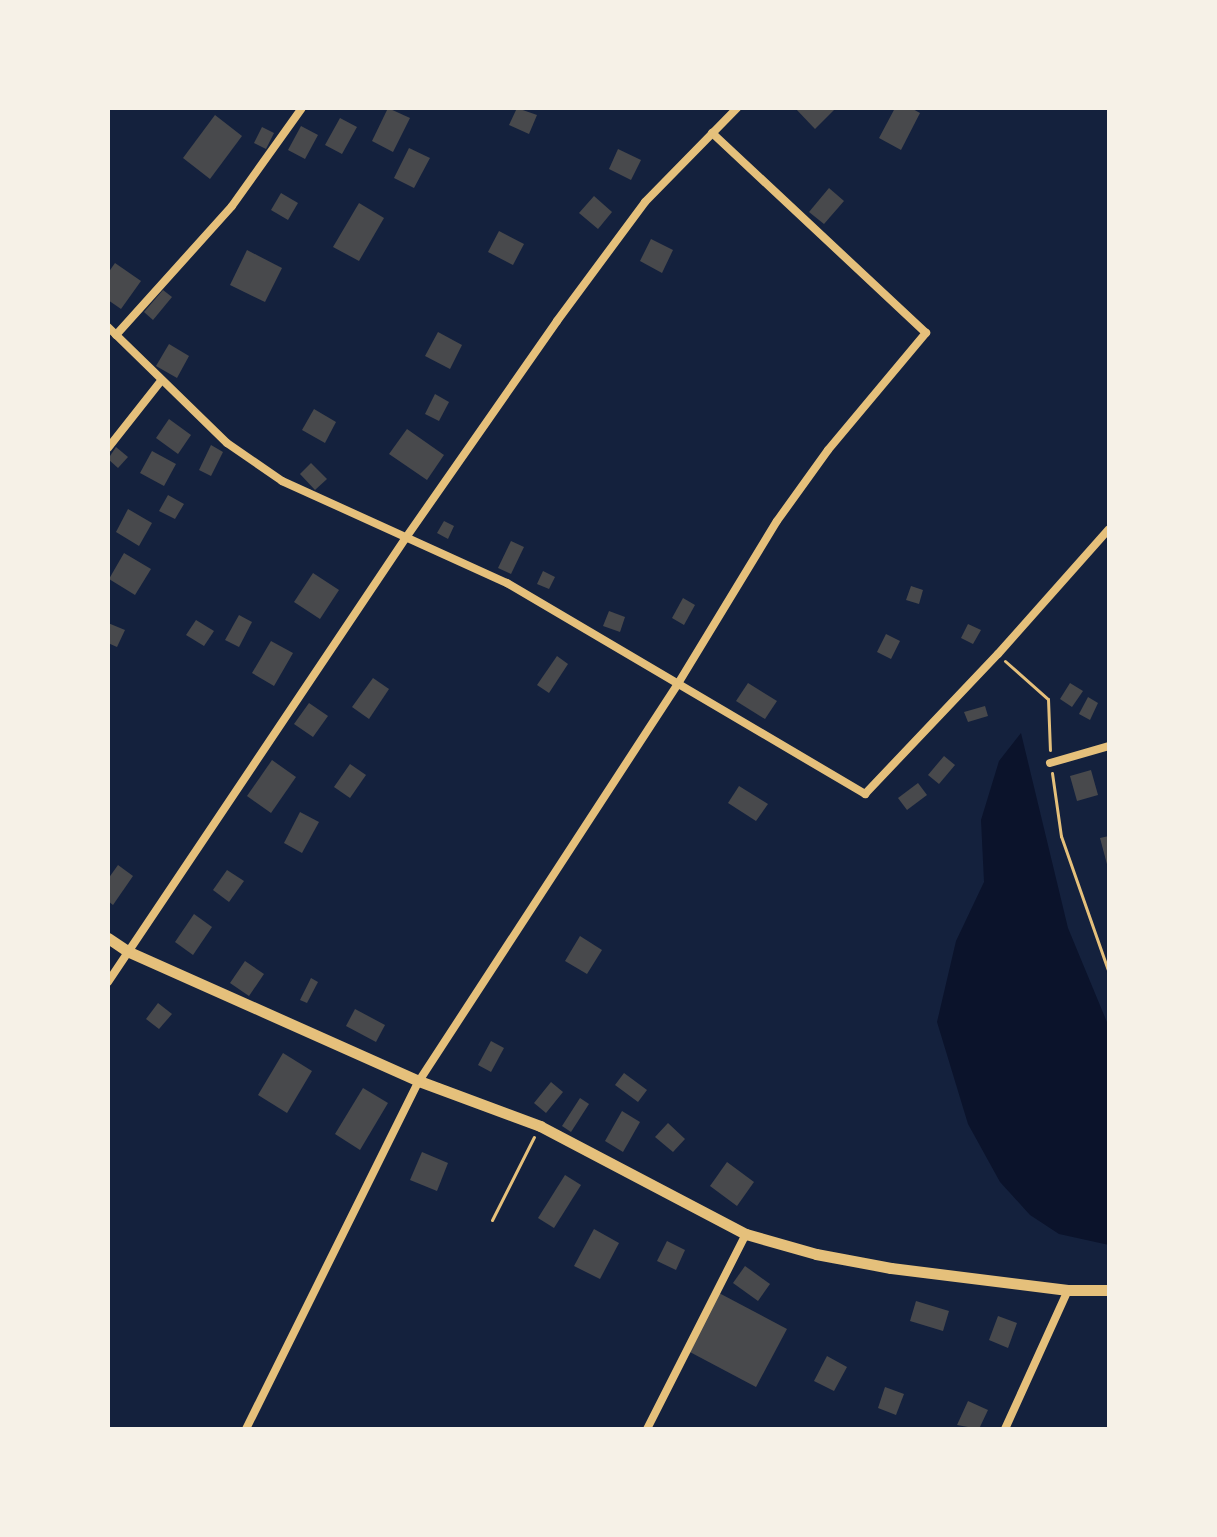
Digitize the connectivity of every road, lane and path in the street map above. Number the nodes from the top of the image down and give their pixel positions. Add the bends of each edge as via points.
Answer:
1 (302, 108) edge
2 (737, 108) edge
3 (712, 133) junction
4 (108, 327) edge
5 (116, 335) junction
6 (161, 381) junction
7 (108, 448) edge
8 (1109, 529) edge
9 (405, 539) junction
10 (998, 654) junction
11 (679, 682) junction
12 (1109, 746) edge
13 (1050, 763) junction
14 (108, 938) edge
15 (127, 951) junction
16 (1109, 973) edge
17 (108, 982) edge
18 (419, 1081) junction
19 (540, 1126) junction
20 (492, 1220) dead end
21 (746, 1234) junction
22 (1068, 1290) junction
23 (1109, 1290) edge
24 (246, 1429) edge
25 (647, 1429) edge
26 (1005, 1429) edge

1 - 5 street via 232,206
2 - 3 street
3 - 9 street via 645,202
3 - 11 street via 926,333 828,450 777,521
4 - 5 street
5 - 6 street
6 - 7 street
6 - 9 street via 227,443 282,481
8 - 10 street
9 - 11 street via 507,583
9 - 15 street
10 - 11 street via 865,794
10 - 13 path via 1048,699
11 - 18 street
12 - 13 street
13 - 16 path via 1061,836
14 - 15 street
15 - 17 street
15 - 18 street
18 - 19 street
18 - 24 street
19 - 20 path
19 - 21 street
21 - 22 street via 891,1268
21 - 25 street
22 - 23 street
22 - 26 street

